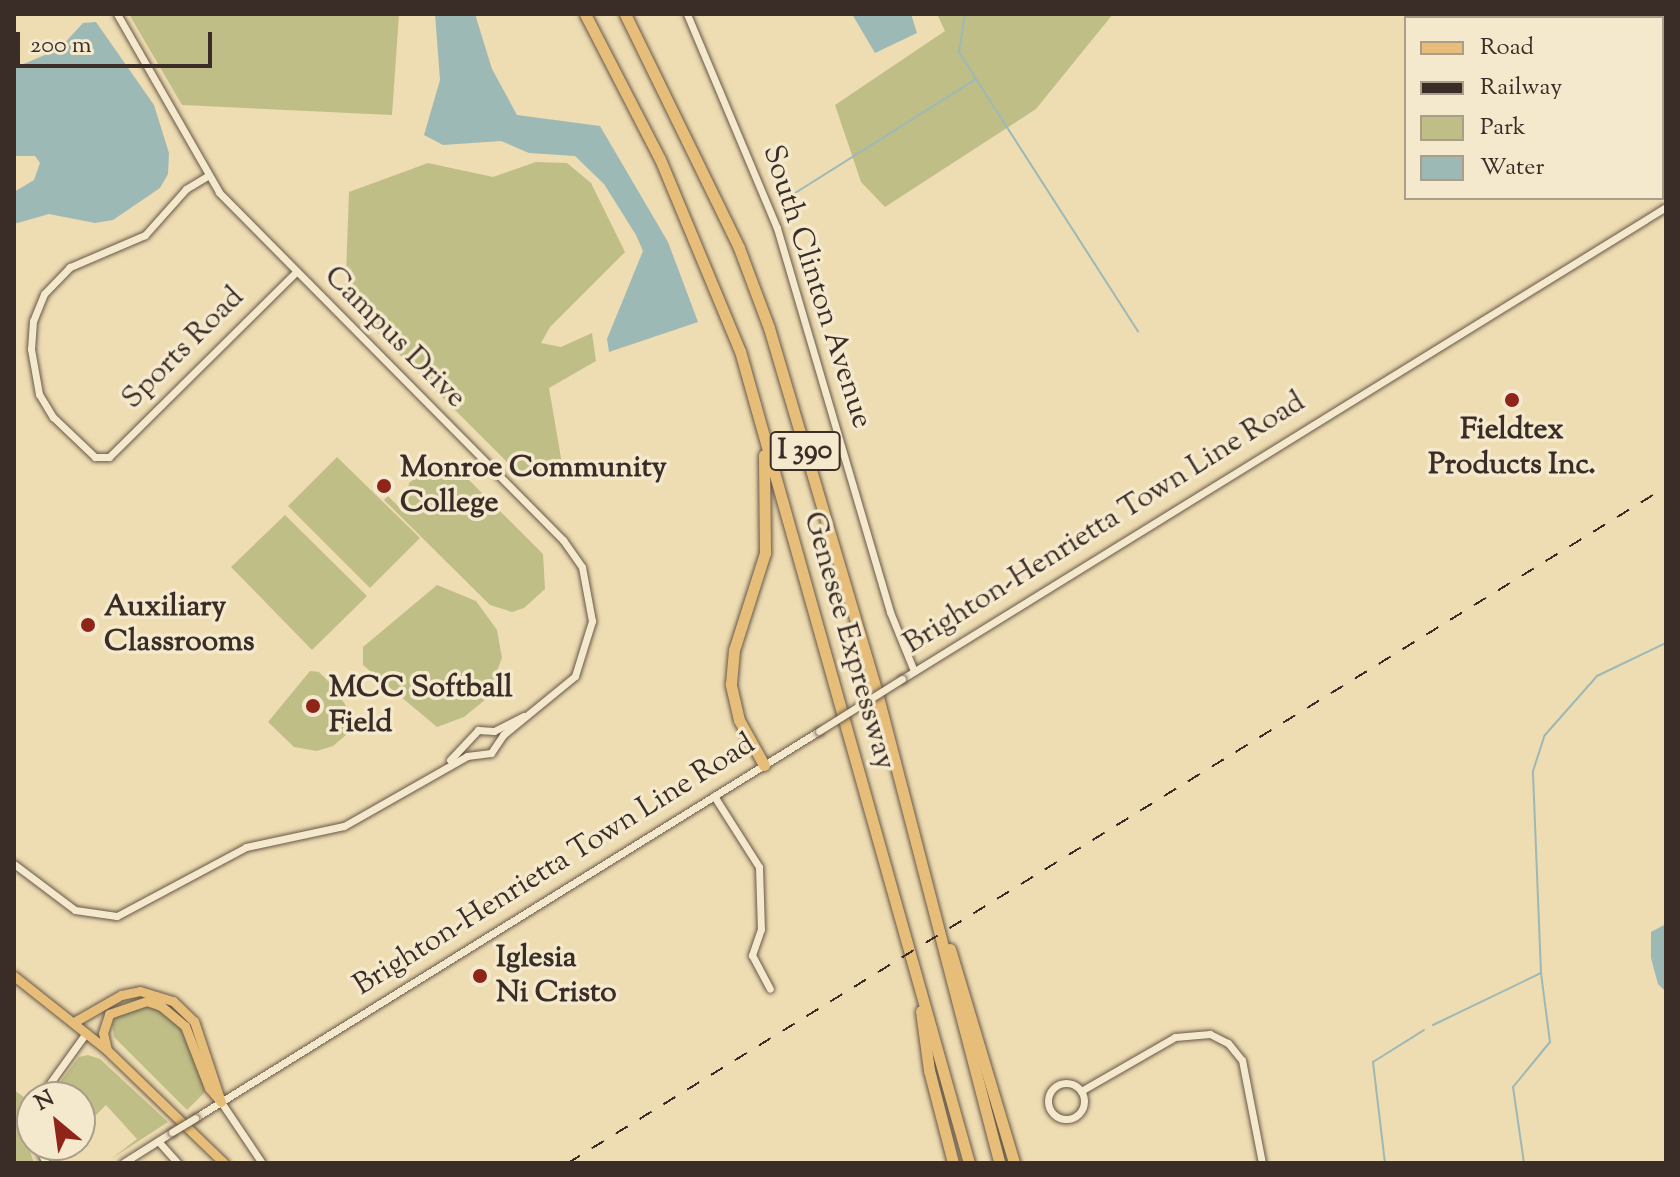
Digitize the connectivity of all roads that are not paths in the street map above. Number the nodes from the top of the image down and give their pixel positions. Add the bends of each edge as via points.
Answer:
1 (117, 14) edge
2 (585, 14) edge
3 (625, 14) edge
4 (687, 14) edge
5 (209, 175) junction
6 (1666, 207) edge
7 (295, 273) junction
8 (759, 419) junction
9 (914, 671) junction
10 (559, 694) junction
11 (491, 732) junction
12 (470, 743) junction
13 (497, 744) junction
14 (479, 755) junction
15 (764, 765) junction
16 (428, 777) junction
17 (714, 796) junction
18 (14, 864) edge
19 (934, 907) junction
20 (915, 966) junction
21 (14, 976) edge
22 (770, 989) dead end
23 (74, 1022) junction
24 (86, 1033) junction
25 (107, 1050) junction
26 (52, 1081) edge
27 (1081, 1091) junction
28 (221, 1102) junction
29 (158, 1141) junction
30 (123, 1163) edge
31 (178, 1163) edge
32 (224, 1163) edge
33 (262, 1163) edge
34 (953, 1163) edge
35 (969, 1163) edge
36 (999, 1163) edge
37 (1014, 1163) edge
38 (1262, 1163) edge

1 - 5 street, Campus Drive
2 - 8 highway, Genesee Expressway / I 390 via 654,146 705,260
3 - 19 highway, Genesee Expressway / I 390 via 739,248 769,328
4 - 9 street, South Clinton Avenue via 777,228 881,582
5 - 7 street, Campus Drive
5 - 7 street, Sports Road via 186,189 145,235 63,272 36,312 31,339 39,394 53,417 91,455 105,459
6 - 9 street, Brighton-Henrietta Town Line Road
7 - 10 street, Campus Drive via 563,540 582,567 592,621 575,676
8 - 15 highway via 768,534 757,592 734,650 731,684 739,720
8 - 20 highway, Genesee Expressway / I 390
9 - 15 street, Brighton-Henrietta Town Line Road, bridge
10 - 11 street, Campus Drive
10 - 13 street, Campus Drive
11 - 12 street via 478,730
11 - 13 street
12 - 14 street
12 - 16 street
13 - 14 street via 491,753
14 - 16 street
15 - 17 street, Brighton-Henrietta Town Line Road
16 - 18 street via 344,826 246,847 117,916 75,910
17 - 22 street via 759,867 761,929 752,955
17 - 28 street, Brighton-Henrietta Town Line Road
19 - 36 highway, Genesee Expressway / I 390
19 - 37 highway via 967,993
20 - 34 highway via 929,1070
20 - 35 highway, Genesee Expressway / I 390
21 - 23 main road
23 - 24 main road
23 - 28 main road via 121,995 140,991 173,1001 194,1021
24 - 25 main road
24 - 26 street
25 - 28 main road via 103,1033 109,1014 147,1001 161,1006 185,1026 209,1088
25 - 32 main road
27 - 27 street via 1072,1084 1055,1087 1049,1096 1052,1113 1075,1117 1084,1102
27 - 38 street via 1175,1037 1210,1034 1228,1043 1242,1060
28 - 29 street, Brighton-Henrietta Town Line Road, bridge
28 - 33 street
29 - 30 street, Brighton-Henrietta Town Line Road
29 - 31 street

